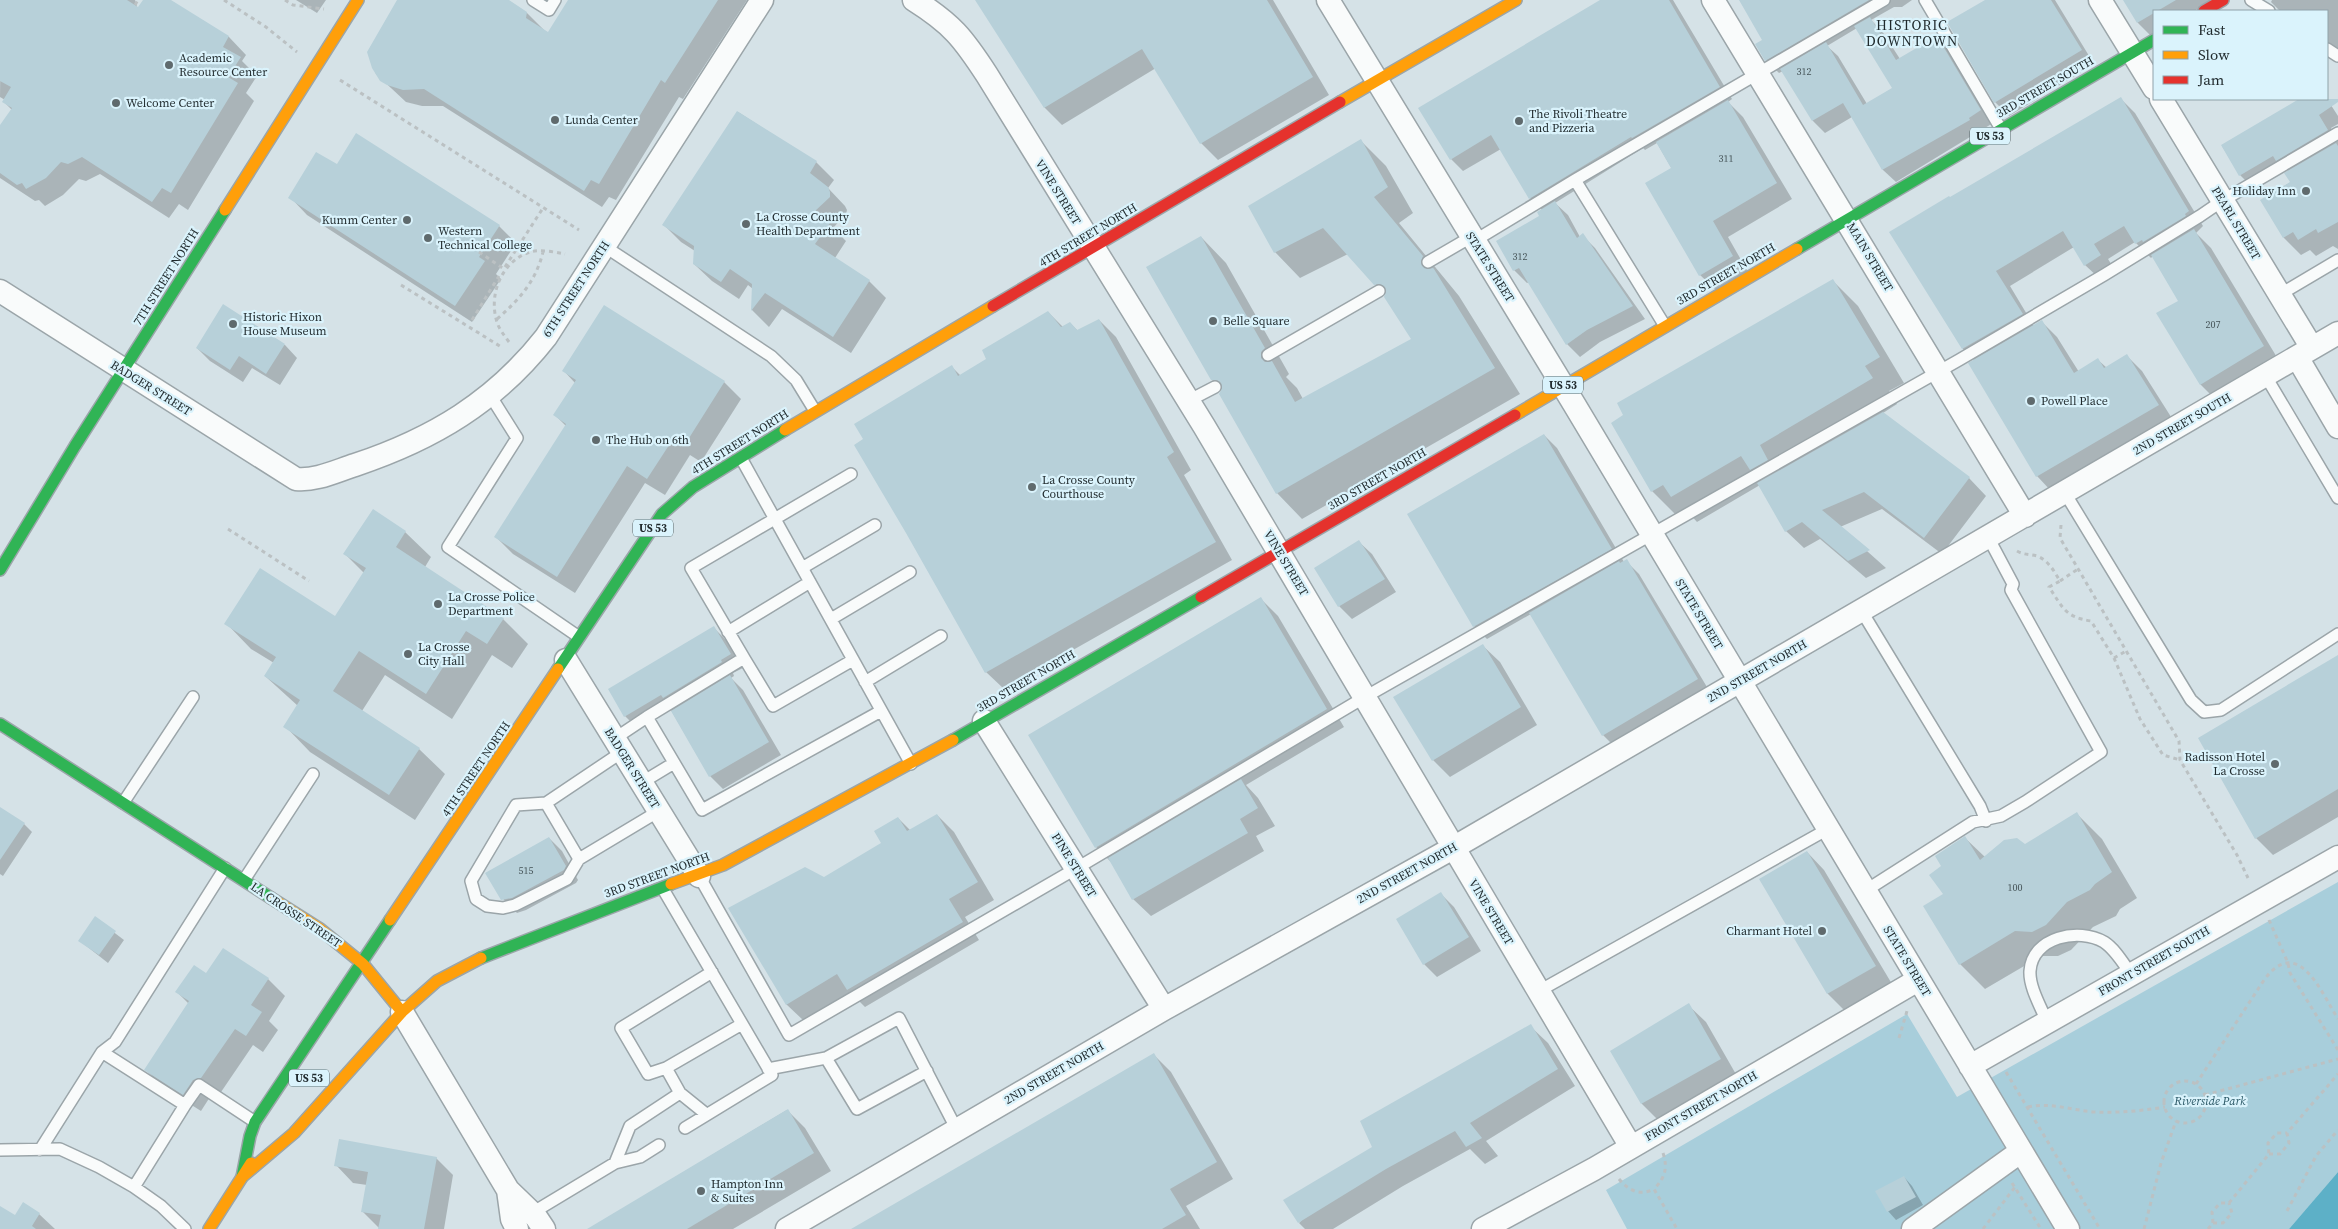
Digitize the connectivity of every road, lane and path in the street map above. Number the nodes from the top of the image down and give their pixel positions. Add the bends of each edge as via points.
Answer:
1 (138, 0) edge
2 (224, 0) edge
3 (285, 0) edge
4 (358, 0) edge
5 (533, 0) edge
6 (555, 0) edge
7 (762, 0) edge
8 (914, 0) edge
9 (1328, 0) edge
10 (1516, 0) edge
11 (1713, 0) edge
12 (1884, 0) edge
13 (1925, 0) edge
14 (2100, 0) edge
15 (2223, 0) edge
16 (2252, 0) edge
17 (135, 5) dead end
18 (324, 9) dead end
19 (2206, 10) edge
20 (2267, 10) edge
21 (2153, 41) edge
22 (296, 52) dead end
23 (2133, 52) junction
24 (1758, 74) junction
25 (340, 80) dead end
26 (1376, 80) junction
27 (2153, 86) edge
28 (2162, 100) edge
29 (2001, 129) junction
30 (2338, 133) edge
31 (1574, 180) junction
32 (2222, 200) junction
33 (543, 208) junction
34 (1847, 219) junction
35 (579, 230) dead end
36 (1473, 239) junction
37 (604, 246) junction
38 (1093, 248) junction
39 (479, 252) dead end
40 (543, 252) junction
41 (565, 254) dead end
42 (2338, 260) edge
43 (1428, 262) dead end
44 (504, 269) junction
45 (401, 285) dead end
46 (0, 291) edge
47 (1379, 291) dead end
48 (2279, 295) junction
49 (472, 320) dead end
50 (496, 320) junction
51 (1665, 326) junction
52 (2338, 333) edge
53 (509, 342) dead end
54 (503, 348) dead end
55 (2304, 352) junction
56 (1268, 355) dead end
57 (123, 371) junction
58 (1938, 372) junction
59 (2265, 375) junction
60 (1215, 386) dead end
61 (1562, 386) junction
62 (490, 395) junction
63 (1188, 401) junction
64 (815, 411) junction
65 (2338, 426) edge
66 (741, 458) junction
67 (851, 474) dead end
68 (305, 480) joint
69 (2065, 493) junction
70 (2338, 498) edge
71 (2026, 516) junction
72 (774, 518) junction
73 (875, 525) dead end
74 (2061, 525) dead end
75 (228, 529) dead end
76 (1652, 535) junction
77 (1988, 537) junction
78 (1279, 551) junction
79 (2017, 551) dead end
80 (802, 568) junction
81 (2078, 569) junction
82 (0, 570) edge
83 (910, 572) dead end
84 (309, 581) dead end
85 (2060, 581) junction
86 (810, 582) junction
87 (1861, 610) junction
88 (831, 619) junction
89 (728, 632) junction
90 (2338, 634) edge
91 (941, 636) dead end
92 (580, 638) junction
93 (2126, 651) junction
94 (744, 658) junction
95 (2114, 658) junction
96 (566, 660) junction
97 (853, 660) junction
98 (1740, 681) junction
99 (865, 682) junction
100 (193, 697) dead end
101 (1366, 697) junction
102 (881, 711) junction
103 (647, 717) junction
104 (984, 721) junction
105 (0, 724) edge
106 (618, 745) junction
107 (2180, 760) junction
108 (674, 763) junction
109 (911, 764) junction
110 (313, 774) dead end
111 (641, 783) junction
112 (123, 803) junction
113 (546, 803) junction
114 (659, 811) junction
115 (1986, 821) junction
116 (1828, 829) junction
117 (1453, 848) junction
118 (2338, 857) edge
119 (579, 860) junction
120 (225, 868) junction
121 (1077, 868) junction
122 (699, 876) junction
123 (2248, 878) dead end
124 (244, 880) junction
125 (663, 889) junction
126 (1865, 891) junction
127 (2268, 920) dead end
128 (2288, 962) junction
129 (363, 964) junction
130 (712, 972) junction
131 (2131, 974) junction
132 (1918, 980) junction
133 (1538, 991) junction
134 (1164, 1009) junction
135 (1907, 1011) dead end
136 (402, 1012) junction
137 (2338, 1020) edge
138 (2047, 1022) junction
139 (742, 1024) junction
140 (1899, 1038) dead end
141 (2338, 1050) edge
142 (102, 1052) junction
143 (826, 1058) junction
144 (2338, 1059) edge
145 (1970, 1066) junction
146 (666, 1068) junction
147 (768, 1069) junction
148 (926, 1071) junction
149 (2006, 1072) dead end
150 (2338, 1074) edge
151 (2196, 1084) junction
152 (680, 1093) junction
153 (2205, 1095) junction
154 (185, 1105) junction
155 (2028, 1107) junction
156 (2165, 1107) junction
157 (706, 1114) junction
158 (2176, 1121) junction
159 (255, 1122) junction
160 (685, 1128) dead end
161 (957, 1130) junction
162 (2338, 1130) edge
163 (2287, 1133) junction
164 (264, 1144) dead end
165 (659, 1145) dead end
166 (1631, 1147) junction
167 (0, 1150) edge
168 (40, 1150) junction
169 (2020, 1152) junction
170 (1663, 1153) dead end
171 (2269, 1154) junction
172 (615, 1163) junction
173 (242, 1177) junction
174 (1618, 1178) dead end
175 (2011, 1181) dead end
176 (134, 1187) junction
177 (2015, 1187) junction
178 (1654, 1189) junction
179 (2229, 1203) junction
180 (2287, 1211) dead end
181 (531, 1224) edge
182 (2213, 1224) junction
183 (185, 1229) edge
184 (209, 1229) edge
185 (787, 1229) edge
186 (1483, 1229) edge
187 (1678, 1229) edge
188 (1912, 1229) edge
189 (1983, 1229) edge
190 (2041, 1229) edge
191 (2068, 1229) edge
192 (2100, 1229) edge
193 (2144, 1229) edge
194 (2208, 1229) edge

1 - 17 path
2 - 22 path via 266,27
3 - 18 path via 293,5
4 - 57 main road, 7TH STREET NORTH
5 - 6 lane via 549,10
7 - 37 street, 6TH STREET NORTH
8 - 38 street, VINE STREET via 963,38
9 - 26 street, STATE STREET
10 - 26 main road, 4TH STREET NORTH / US 53
11 - 24 street, MAIN STREET
12 - 24 lane
13 - 29 lane
14 - 23 street
15 - 19 main road
16 - 20 lane
21 - 23 main road, 3RD STREET SOUTH / US 53
23 - 27 street
23 - 29 main road, 3RD STREET SOUTH / US 53
24 - 31 lane
24 - 34 street, MAIN STREET
25 - 33 path
26 - 36 street, STATE STREET
26 - 38 main road, 4TH STREET NORTH / US 53
28 - 32 street, PEARL STREET
29 - 34 main road, 3RD STREET SOUTH / US 53
30 - 32 lane
31 - 36 lane
31 - 51 lane
32 - 48 street, PEARL STREET
32 - 58 lane via 2104,275
33 - 35 path
33 - 44 path
34 - 51 main road, 3RD STREET NORTH / US 53
34 - 58 street, MAIN STREET
36 - 43 lane
36 - 61 street, STATE STREET
37 - 62 street, 6TH STREET NORTH via 546,337 516,372
37 - 64 lane via 771,356 796,380
38 - 63 street, VINE STREET
38 - 64 main road, 4TH STREET NORTH / US 53
39 - 44 path
40 - 41 path
40 - 44 path via 525,254
40 - 50 path via 528,289
42 - 48 lane
44 - 49 path
44 - 50 path via 496,288
45 - 54 path
46 - 57 street, BADGER STREET
47 - 56 lane
48 - 55 street, PEARL STREET
50 - 53 path
51 - 61 main road, 3RD STREET NORTH / US 53
52 - 55 street, 2ND STREET SOUTH
55 - 59 street, 2ND STREET SOUTH
55 - 65 street, PEARL STREET
57 - 68 street, BADGER STREET via 286,474
57 - 82 main road, 7TH STREET NORTH
58 - 71 street, MAIN STREET
58 - 76 lane
59 - 69 street, 2ND STREET SOUTH
59 - 70 lane
60 - 63 lane
61 - 76 street, STATE STREET
61 - 78 main road, 3RD STREET NORTH / US 53
62 - 68 street, 6TH STREET NORTH via 459,418 410,444
62 - 92 lane via 517,438 448,547
63 - 78 street, VINE STREET
64 - 66 main road, 4TH STREET NORTH / US 53
66 - 72 lane
66 - 92 main road, 4TH STREET NORTH / US 53 via 693,487 662,514
67 - 72 lane
69 - 71 street, 2ND STREET SOUTH
69 - 90 lane via 2191,700 2204,712 2221,710
71 - 77 street, 2ND STREET NORTH
72 - 80 lane
72 - 89 lane via 691,568
73 - 80 lane
74 - 81 path via 2060,538
75 - 84 path
76 - 98 street, STATE STREET
76 - 101 lane
77 - 87 street, 2ND STREET NORTH
77 - 115 lane via 2013,584 2012,590 2101,752 2026,802
78 - 101 street, VINE STREET
78 - 104 main road, 3RD STREET NORTH / US 53
79 - 85 path via 2050,564
80 - 86 lane
81 - 85 path
81 - 93 path
83 - 88 lane
85 - 95 path via 2049,587 2066,614 2091,621
86 - 88 lane
86 - 89 lane
87 - 98 street, 2ND STREET NORTH
87 - 115 lane
88 - 97 lane
89 - 94 lane
91 - 99 lane
92 - 96 main road, 4TH STREET NORTH / US 53
93 - 95 path
93 - 107 path via 2179,741
94 - 97 lane via 773,706
94 - 103 lane
95 - 107 path via 2140,719 2163,755
96 - 106 street, BADGER STREET
96 - 129 main road, 4TH STREET NORTH / US 53
97 - 99 lane
98 - 116 street, STATE STREET
98 - 117 street, 2ND STREET NORTH
99 - 102 lane
100 - 112 lane
101 - 117 street, VINE STREET
101 - 121 lane
102 - 108 lane via 702,810
102 - 109 lane
103 - 106 lane
103 - 108 lane
104 - 109 main road, 3RD STREET NORTH / US 53
104 - 121 street, PINE STREET
105 - 112 main road, LA CROSSE STREET
106 - 111 street, BADGER STREET
106 - 113 lane
107 - 123 path
108 - 111 lane
109 - 122 main road, 3RD STREET NORTH / US 53
110 - 124 lane
111 - 114 street, BADGER STREET
112 - 120 main road, LA CROSSE STREET
113 - 119 lane
113 - 119 lane via 516,806 471,881 476,899 487,906 503,908 515,905 567,880
114 - 119 lane
114 - 122 street, BADGER STREET
115 - 126 lane via 1973,822
116 - 126 street, STATE STREET
116 - 133 lane
117 - 133 street, VINE STREET
117 - 134 street, 2ND STREET NORTH
118 - 131 street, FRONT STREET SOUTH
120 - 124 main road, LA CROSSE STREET
120 - 142 lane via 116,1042
121 - 122 lane via 789,1035
121 - 134 street, PINE STREET
122 - 125 main road, 3RD STREET NORTH / US 53
124 - 129 main road, LA CROSSE STREET via 320,929
125 - 130 lane
125 - 136 main road, 3RD STREET NORTH / US 53 via 494,952 437,981
126 - 132 street, STATE STREET
127 - 128 path
128 - 137 path via 2306,969
128 - 141 path via 2290,973
128 - 151 path via 2273,968
129 - 136 main road, LA CROSSE STREET via 373,983
129 - 159 main road, 4TH STREET NORTH / US 53
130 - 139 lane
130 - 146 lane via 621,1028 648,1074
131 - 138 street, FRONT STREET SOUTH
131 - 138 lane via 2112,948 2092,936 2076,934 2047,944 2036,955 2030,970
132 - 145 street, STATE STREET
132 - 166 street, FRONT STREET NORTH
133 - 166 street, VINE STREET
134 - 161 street, 2ND STREET NORTH
135 - 140 path
136 - 173 main road, 3RD STREET NORTH / US 53 via 294,1133
136 - 181 street, LA CROSSE STREET
138 - 145 street, FRONT STREET SOUTH
139 - 146 lane
139 - 147 lane
142 - 154 lane
142 - 168 lane
143 - 147 lane
143 - 148 lane via 857,1109
143 - 148 lane via 899,1018
144 - 153 path
145 - 169 street, STATE STREET
146 - 152 lane
147 - 157 lane via 772,1075
148 - 161 lane
149 - 155 path
150 - 163 path
151 - 153 path
151 - 156 path via 2182,1081 2170,1087 2164,1100
152 - 157 lane
152 - 172 lane via 630,1126
153 - 158 path via 2205,1108 2198,1118 2188,1122
154 - 159 lane via 199,1085
154 - 176 lane
155 - 156 path via 2041,1104 2118,1112
155 - 192 path
156 - 158 path
157 - 160 lane
158 - 193 path
159 - 173 main road, 4TH STREET NORTH / US 53
161 - 185 street, 2ND STREET NORTH
162 - 180 path via 2316,1156
163 - 171 path via 2277,1133 2268,1144
163 - 171 path via 2289,1143 2280,1154
164 - 173 main road, 3RD STREET NORTH / US 53
165 - 172 lane via 640,1157
166 - 186 street, FRONT STREET NORTH
167 - 168 lane
168 - 176 lane via 60,1149
169 - 188 street
169 - 191 street, STATE STREET
170 - 178 path via 1666,1168
171 - 179 path
172 - 181 lane
173 - 184 main road, 3RD STREET NORTH / US 53
174 - 178 path via 1637,1192
175 - 177 path
176 - 183 lane
177 - 189 path
177 - 190 path
178 - 187 path
179 - 182 path via 2220,1203 2212,1212
179 - 182 path via 2232,1213 2223,1223
182 - 194 path

